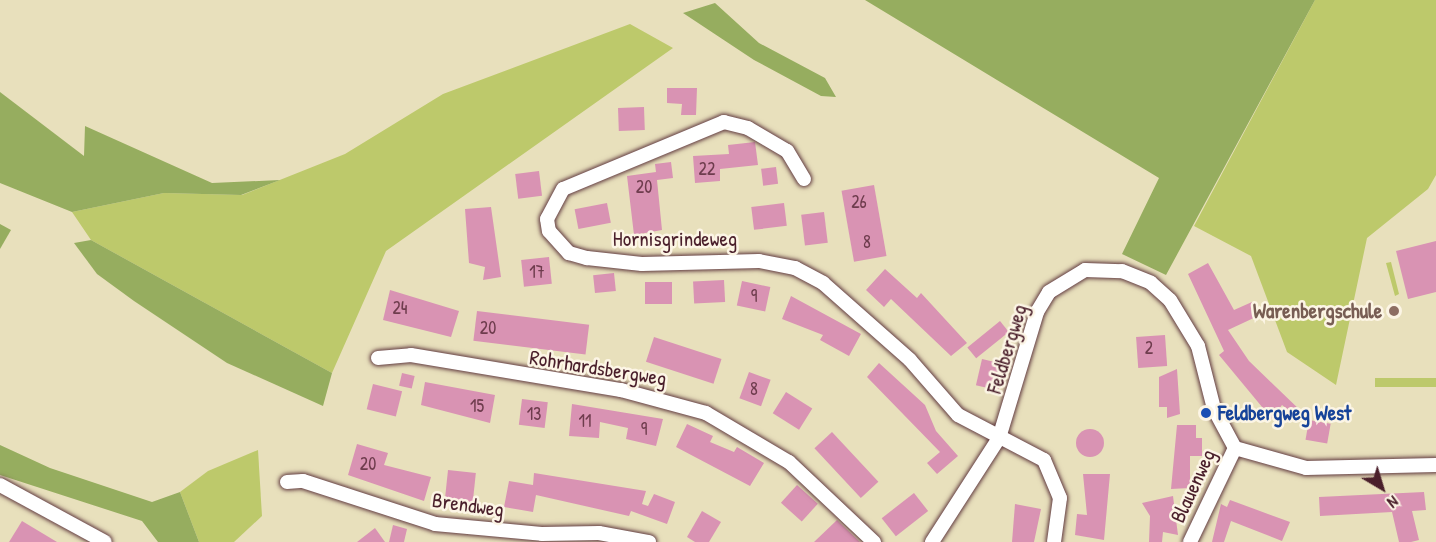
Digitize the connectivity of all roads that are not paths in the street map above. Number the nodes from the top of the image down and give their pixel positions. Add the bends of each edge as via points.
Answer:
1 (804, 179) dead end
2 (378, 358) dead end
3 (999, 438) junction
4 (1234, 448) junction
5 (1436, 465) edge
6 (287, 482) dead end
7 (0, 485) edge
8 (105, 542) edge
9 (649, 542) edge
10 (874, 542) edge
11 (932, 542) edge
12 (1054, 542) edge
13 (1190, 542) edge

1 - 3 street, Hornisgrindeweg via 787,152 748,128 724,122 563,189 547,219 549,231 569,253 587,258 642,264 740,260 795,268 839,294 958,415
2 - 10 street, Rohrhardsbergweg via 411,355 621,390 706,413 789,462
3 - 4 street, Feldbergweg via 1036,312 1067,278 1104,268 1151,283 1184,318 1214,409
3 - 11 street, Feldbergweg
3 - 12 street, Hornisgrindeweg via 1034,453 1050,470 1060,498
4 - 5 street via 1306,468
4 - 13 street, Blauenweg
6 - 9 street, Brendweg via 303,481 435,524 542,534 598,533
7 - 8 street

